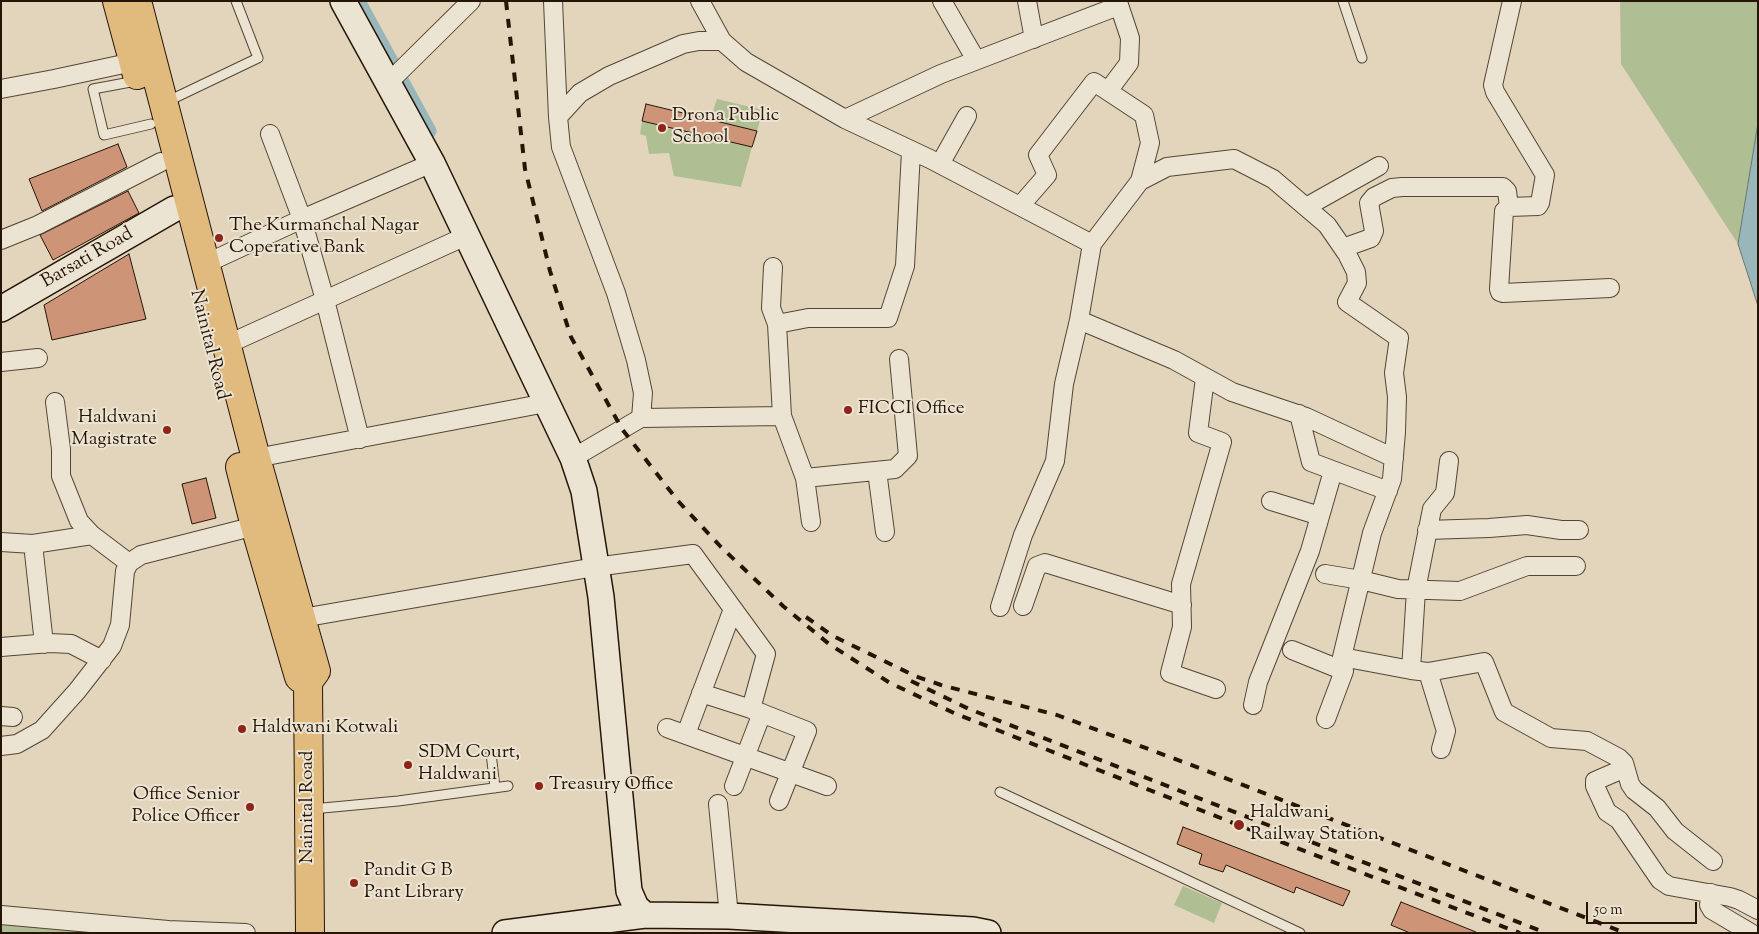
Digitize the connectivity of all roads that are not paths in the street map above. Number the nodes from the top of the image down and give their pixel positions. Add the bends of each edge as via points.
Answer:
1 (117, 1) edge
2 (137, 1) edge
3 (236, 1) edge
4 (343, 1) edge
5 (471, 1) edge
6 (553, 1) edge
7 (700, 1) edge
8 (942, 1) edge
9 (1027, 1) edge
10 (1343, 1) edge
11 (1512, 1) edge
12 (1118, 4) edge
13 (1034, 39) junction
14 (722, 41) junction
15 (1362, 58) dead end
16 (976, 60) junction
17 (136, 71) junction
18 (388, 83) junction
19 (1, 88) edge
20 (1108, 91) junction
21 (157, 113) junction
22 (967, 116) dead end
23 (558, 117) junction
24 (845, 119) junction
25 (270, 134) dead end
26 (912, 151) junction
27 (161, 162) junction
28 (432, 163) junction
29 (940, 164) junction
30 (1379, 166) dead end
31 (1140, 181) junction
32 (1020, 206) junction
33 (1306, 207) junction
34 (1510, 207) junction
35 (174, 209) junction
36 (302, 219) junction
37 (466, 236) junction
38 (1, 240) edge
39 (1092, 244) junction
40 (1343, 248) junction
41 (205, 264) junction
42 (773, 267) dead end
43 (1610, 288) dead end
44 (325, 300) junction
45 (1, 309) edge
46 (1079, 320) junction
47 (777, 324) junction
48 (218, 349) junction
49 (38, 358) dead end
50 (899, 359) dead end
51 (1, 362) edge
52 (1205, 378) junction
53 (55, 402) dead end
54 (546, 402) junction
55 (1299, 414) junction
56 (782, 416) junction
57 (641, 418) junction
58 (360, 439) junction
59 (256, 458) junction
60 (573, 458) junction
61 (1394, 458) junction
62 (1449, 461) dead end
63 (877, 471) junction
64 (1333, 471) junction
65 (805, 478) junction
66 (1388, 491) junction
67 (1271, 501) dead end
68 (1320, 516) junction
69 (811, 522) dead end
70 (264, 524) junction
71 (1428, 530) junction
72 (1579, 530) dead end
73 (885, 532) dead end
74 (92, 535) junction
75 (1, 542) edge
76 (33, 544) junction
77 (129, 563) junction
78 (1576, 566) dead end
79 (595, 567) junction
80 (1324, 574) dead end
81 (1361, 580) junction
82 (1416, 590) junction
83 (1182, 605) junction
84 (1023, 606) dead end
85 (1000, 607) dead end
86 (733, 608) junction
87 (302, 618) junction
88 (44, 644) junction
89 (1, 648) edge
90 (1292, 650) dead end
91 (102, 660) junction
92 (1343, 664) junction
93 (1420, 671) junction
94 (308, 682) junction
95 (1216, 689) dead end
96 (702, 693) junction
97 (1253, 705) dead end
98 (757, 711) junction
99 (1326, 719) dead end
100 (667, 728) dead end
101 (686, 734) junction
102 (1, 746) edge
103 (1441, 749) dead end
104 (491, 754) dead end
105 (746, 756) junction
106 (1625, 768) junction
107 (790, 773) junction
108 (508, 786) dead end
109 (734, 786) dead end
110 (828, 786) dead end
111 (495, 788) junction
112 (1000, 792) dead end
113 (779, 801) dead end
114 (718, 804) dead end
115 (309, 810) junction
116 (1713, 861) dead end
117 (1711, 893) junction
118 (1758, 910) edge
119 (1, 915) edge
120 (645, 915) junction
121 (729, 916) junction
122 (600, 927) edge
123 (847, 928) edge
124 (888, 929) edge
125 (246, 933) edge
126 (310, 933) edge
127 (505, 933) edge
128 (988, 933) edge
129 (1300, 933) edge
130 (1752, 933) edge

1 - 17 highway, Nainital Road
2 - 21 highway, Nainital Road
3 - 21 lane via 258,58
4 - 18 street
5 - 18 street
6 - 23 street
7 - 14 street
8 - 16 street
9 - 13 street
10 - 15 lane
11 - 34 street via 1493,85 1545,176 1538,206
12 - 13 street
12 - 20 street via 1130,38 1129,63
13 - 16 street
14 - 23 street via 683,44 609,76 580,93
14 - 24 street via 746,62
16 - 24 street
17 - 19 street
17 - 21 highway, Nainital Road
17 - 21 lane via 93,89 104,135
18 - 28 street
20 - 31 street via 1144,115 1150,143
20 - 32 street via 1094,82 1088,89 1038,155 1046,175
21 - 27 highway, Nainital Road
21 - 41 highway, Nainital Road
22 - 29 street
23 - 57 street via 561,147 616,293 636,360 643,393
24 - 26 street
25 - 36 street
26 - 29 street
26 - 47 street via 905,266 888,318 808,318
27 - 35 highway, Nainital Road
27 - 38 street via 38,225
28 - 36 street
28 - 37 street
29 - 32 street
30 - 33 street
31 - 33 street via 1167,167 1234,159 1273,179
31 - 39 street
32 - 39 street
33 - 40 street via 1327,225
34 - 40 street via 1503,187 1392,188 1374,197 1369,204 1374,231 1371,238
34 - 43 street via 1504,211 1500,292
35 - 45 street, Barsati Road
35 - 48 highway, Nainital Road
36 - 41 street
36 - 44 street
37 - 44 street
37 - 54 street
39 - 46 street
40 - 61 street via 1356,272 1357,283 1348,302 1399,338 1394,373 1397,397
41 - 48 highway, Nainital Road
42 - 47 street via 771,308
44 - 48 street
44 - 58 street
46 - 52 street via 1174,360
46 - 85 street via 1064,384 1055,461 1024,535
47 - 56 street
48 - 59 highway, Nainital Road
48 - 70 highway, Nainital Road
49 - 51 street
50 - 63 street via 908,456 895,469
52 - 55 street via 1232,392
52 - 83 street via 1198,433 1222,442 1181,584
53 - 74 street via 61,476 79,521
54 - 58 street
54 - 60 street
55 - 61 street
55 - 64 street via 1311,462
56 - 57 street
56 - 65 street
57 - 60 street
58 - 59 street
59 - 70 highway, Nainital Road
60 - 79 street via 584,490
61 - 66 street
62 - 71 street via 1445,493 1432,508
63 - 65 street
63 - 73 street
64 - 66 street
64 - 68 street
65 - 69 street
66 - 81 street via 1372,534
67 - 68 street
68 - 97 street via 1310,551 1258,682
70 - 77 street via 141,555
70 - 87 highway, Nainital Road
70 - 94 highway, Nainital Road via 299,677
71 - 72 street via 1527,524
71 - 82 street
74 - 76 street
74 - 77 street
75 - 76 street
76 - 88 street
77 - 91 street via 125,572 120,626
78 - 82 street via 1527,566 1460,591
79 - 86 street via 694,554
79 - 87 street
79 - 120 street via 601,597 629,891 636,907
80 - 81 street
81 - 82 street
81 - 92 street
82 - 93 street
83 - 84 street via 1046,563 1037,566
83 - 95 street via 1182,626 1170,673
86 - 96 street
86 - 98 street via 766,654
87 - 94 highway, Nainital Road via 316,671
88 - 89 street
88 - 91 street via 71,644
90 - 92 street
91 - 102 street via 42,730 17,744
92 - 93 street
92 - 99 street
93 - 103 street via 1446,732
93 - 106 street via 1484,662 1504,712 1551,738 1587,741 1619,758
94 - 115 highway, Nainital Road
96 - 98 street
96 - 101 street
98 - 105 street
98 - 107 street via 808,731
100 - 101 street
101 - 105 street
104 - 111 lane
105 - 107 street
105 - 109 street
106 - 116 street via 1634,790 1657,808 1675,831
106 - 117 street via 1595,781 1607,812 1619,820 1664,884
107 - 110 street
107 - 113 street
108 - 111 lane
111 - 115 lane
112 - 129 lane
114 - 121 street
115 - 126 highway, Nainital Road
117 - 118 street via 1739,900
117 - 130 street via 1709,905 1712,910
119 - 125 street via 168,930
120 - 121 street
120 - 122 street
121 - 123 street
122 - 127 street
123 - 124 street
124 - 128 street

